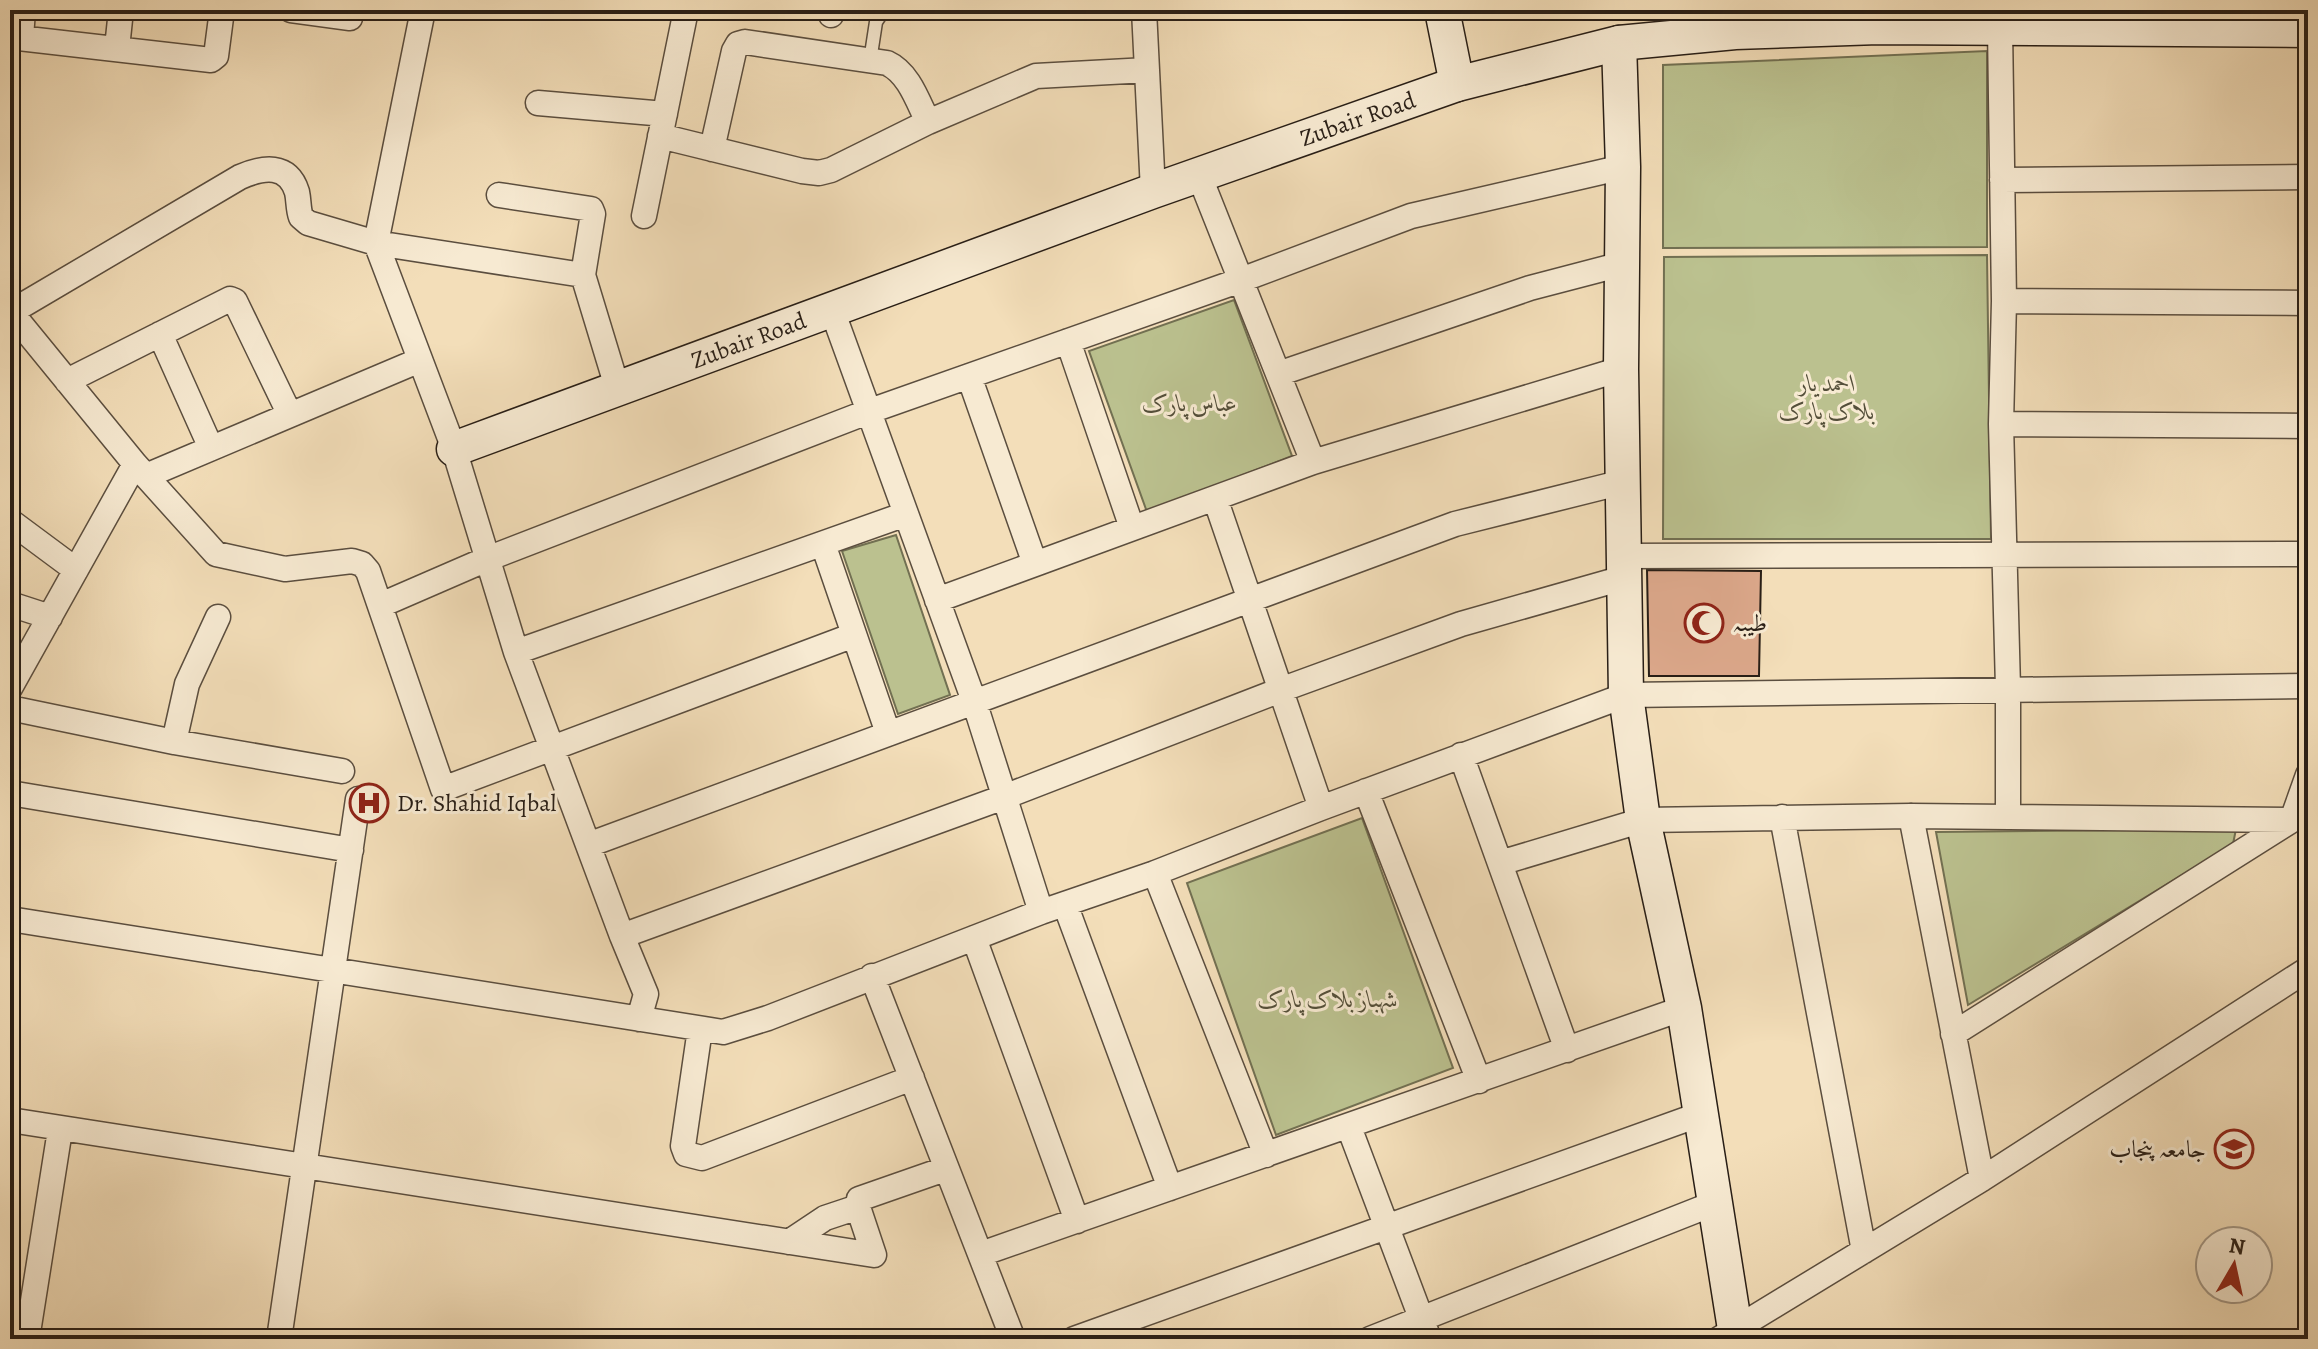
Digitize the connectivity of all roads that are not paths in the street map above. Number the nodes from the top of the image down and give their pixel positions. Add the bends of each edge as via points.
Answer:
1 (23, 10) edge
2 (121, 10) edge
3 (222, 10) edge
4 (291, 10) edge
5 (423, 10) edge
6 (686, 10) edge
7 (795, 10) edge
8 (884, 10) edge
9 (1144, 10) edge
10 (1442, 10) edge
11 (832, 13) edge
12 (350, 18) dead end
13 (1878, 19) edge
14 (2232, 20) edge
15 (2000, 28) junction
16 (2308, 30) edge
17 (16, 37) edge
18 (1619, 43) junction
19 (117, 48) junction
20 (870, 61) junction
21 (1147, 70) junction
22 (1457, 84) junction
23 (538, 103) dead end
24 (928, 122) junction
25 (662, 125) junction
26 (712, 149) junction
27 (1623, 167) junction
28 (1199, 175) junction
29 (2308, 177) edge
30 (2002, 180) junction
31 (1153, 191) junction
32 (499, 195) dead end
33 (644, 216) dead end
34 (376, 243) junction
35 (1622, 264) junction
36 (583, 275) junction
37 (1241, 280) junction
38 (2004, 301) junction
39 (2308, 303) edge
40 (832, 310) junction
41 (10, 312) edge
42 (160, 334) junction
43 (1068, 341) junction
44 (420, 360) junction
45 (1621, 369) junction
46 (1278, 374) junction
47 (969, 376) junction
48 (67, 381) junction
49 (617, 387) junction
50 (870, 411) junction
51 (290, 415) junction
52 (2001, 424) junction
53 (2308, 426) edge
54 (211, 448) junction
55 (454, 449) junction
56 (1313, 462) junction
57 (140, 470) junction
58 (1623, 482) junction
59 (1215, 498) junction
60 (906, 514) junction
61 (10, 521) edge
62 (1132, 528) junction
63 (823, 544) junction
64 (2308, 554) edge
65 (2005, 556) junction
66 (487, 559) junction
67 (1035, 564) junction
68 (1624, 567) junction
69 (76, 570) junction
70 (937, 600) junction
71 (1251, 600) junction
72 (10, 604) edge
73 (381, 605) junction
74 (50, 617) junction
75 (218, 617) dead end
76 (854, 635) junction
77 (516, 652) junction
78 (2308, 686) edge
79 (10, 688) edge
80 (2008, 688) junction
81 (1283, 689) junction
82 (1626, 695) junction
83 (974, 701) junction
84 (10, 708) edge
85 (888, 733) junction
86 (174, 742) junction
87 (551, 750) junction
88 (1461, 755) junction
89 (342, 771) dead end
90 (2308, 775) edge
91 (1366, 791) junction
92 (10, 793) edge
93 (1004, 797) junction
94 (358, 799) dead end
95 (1321, 808) junction
96 (1911, 816) junction
97 (1782, 817) junction
98 (2008, 817) junction
99 (1643, 820) junction
100 (2292, 820) junction
101 (588, 845) junction
102 (351, 850) junction
103 (1500, 863) junction
104 (1155, 873) junction
105 (1065, 904) junction
106 (1041, 912) junction
107 (10, 919) edge
108 (622, 936) junction
109 (974, 938) junction
110 (2308, 969) edge
111 (334, 971) junction
112 (872, 976) junction
113 (1684, 1008) junction
114 (639, 1019) junction
115 (700, 1029) junction
116 (1953, 1034) junction
117 (1567, 1050) junction
118 (912, 1078) junction
119 (1479, 1081) junction
120 (1701, 1114) junction
121 (10, 1120) edge
122 (1349, 1127) junction
123 (60, 1130) junction
124 (1266, 1155) junction
125 (306, 1168) junction
126 (945, 1169) junction
127 (1982, 1179) junction
128 (1170, 1188) junction
129 (1715, 1203) junction
130 (858, 1207) junction
131 (1077, 1221) junction
132 (1387, 1227) junction
133 (789, 1242) junction
134 (1864, 1251) junction
135 (981, 1254) junction
136 (20, 1312) edge
137 (1425, 1329) edge
138 (1727, 1334) edge
139 (27, 1339) edge
140 (279, 1339) edge
141 (1013, 1339) edge
142 (1074, 1339) edge
143 (1370, 1339) edge

1 - 17 street
2 - 19 street
3 - 19 street via 216,56 211,60
4 - 12 street
5 - 34 street
6 - 25 street
7 - 11 lane
8 - 20 lane via 876,22
9 - 21 street
10 - 22 street
13 - 15 street, Zubair Road
13 - 18 street, Zubair Road
14 - 15 street, Zubair Road
14 - 16 street, Zubair Road
15 - 30 street
17 - 19 street
18 - 22 street, Zubair Road
18 - 27 street
20 - 24 street via 897,68
20 - 26 street via 738,44
21 - 24 street via 1036,76
21 - 31 street
22 - 28 street, Zubair Road
23 - 25 street
24 - 26 street via 819,173
25 - 26 street
25 - 33 street
27 - 35 street
27 - 37 street via 1411,216
28 - 31 street, Zubair Road
28 - 37 street
29 - 30 street
30 - 38 street
31 - 40 street, Zubair Road
32 - 36 street via 591,209
34 - 36 street
34 - 41 street via 308,223 298,209 292,180 279,170 259,169
34 - 44 street
35 - 45 street
35 - 46 street via 1530,288
36 - 49 street
37 - 43 street
37 - 46 street
38 - 39 street
38 - 52 street
40 - 49 street, Zubair Road
40 - 50 street
41 - 48 street
42 - 48 street
42 - 51 street via 225,300 235,301
42 - 54 street
43 - 47 street
43 - 62 street
44 - 51 street
44 - 55 street
45 - 56 street
45 - 58 street
46 - 56 street
47 - 50 street
47 - 67 street
48 - 57 street
49 - 55 street, Zubair Road
50 - 60 street
50 - 66 street
51 - 54 street
52 - 53 street
52 - 65 street
54 - 57 street
55 - 66 street
56 - 59 street
57 - 69 street
57 - 73 street via 216,554 285,569 362,564
58 - 68 street
58 - 71 street via 1455,524
59 - 62 street
59 - 71 street
60 - 63 street
60 - 70 street
61 - 69 street
62 - 67 street
63 - 76 street
63 - 77 street
64 - 65 street
65 - 68 street
65 - 80 street
66 - 73 street
66 - 77 street
67 - 70 street
68 - 81 street
68 - 82 street
69 - 74 street
70 - 83 street
71 - 81 street
71 - 83 street
72 - 74 street
73 - 87 street via 443,789
74 - 79 street
75 - 86 street via 187,684
76 - 85 street
76 - 87 street
77 - 87 street
78 - 80 street
80 - 82 street
80 - 98 street
81 - 93 street
81 - 95 street
82 - 88 street
82 - 99 street
83 - 85 street
83 - 93 street
84 - 86 street
85 - 101 street
86 - 89 street
87 - 101 street
88 - 91 street
88 - 103 street
90 - 100 street
91 - 95 street
91 - 119 street
92 - 102 street
93 - 106 street
93 - 108 street
94 - 102 street
95 - 104 street
96 - 97 street
96 - 98 street
96 - 116 street
97 - 99 street
97 - 134 street
98 - 100 street
99 - 103 street
99 - 113 street
100 - 116 street
101 - 108 street
102 - 111 street
103 - 117 street
104 - 105 street
104 - 124 street
105 - 106 street
105 - 128 street
106 - 109 street
107 - 111 street
108 - 114 street via 646,994
109 - 112 street
109 - 131 street
110 - 127 street
111 - 114 street
111 - 125 street
112 - 115 street via 723,1032
112 - 118 street
113 - 117 street
113 - 120 street
114 - 115 street
115 - 118 street via 683,1146 693,1158
116 - 127 street
117 - 119 street
118 - 126 street
119 - 122 street
120 - 129 street
120 - 132 street
121 - 123 street
122 - 124 street
122 - 132 street
123 - 125 street
123 - 136 street
124 - 128 street
125 - 133 street
125 - 140 street
126 - 130 street via 865,1195
126 - 135 street
127 - 134 street
128 - 131 street
129 - 137 street
129 - 138 street
130 - 133 street via 825,1218
130 - 133 street via 874,1255
131 - 135 street
132 - 137 street
132 - 142 street
134 - 138 street
135 - 141 street
136 - 139 street
137 - 143 street

